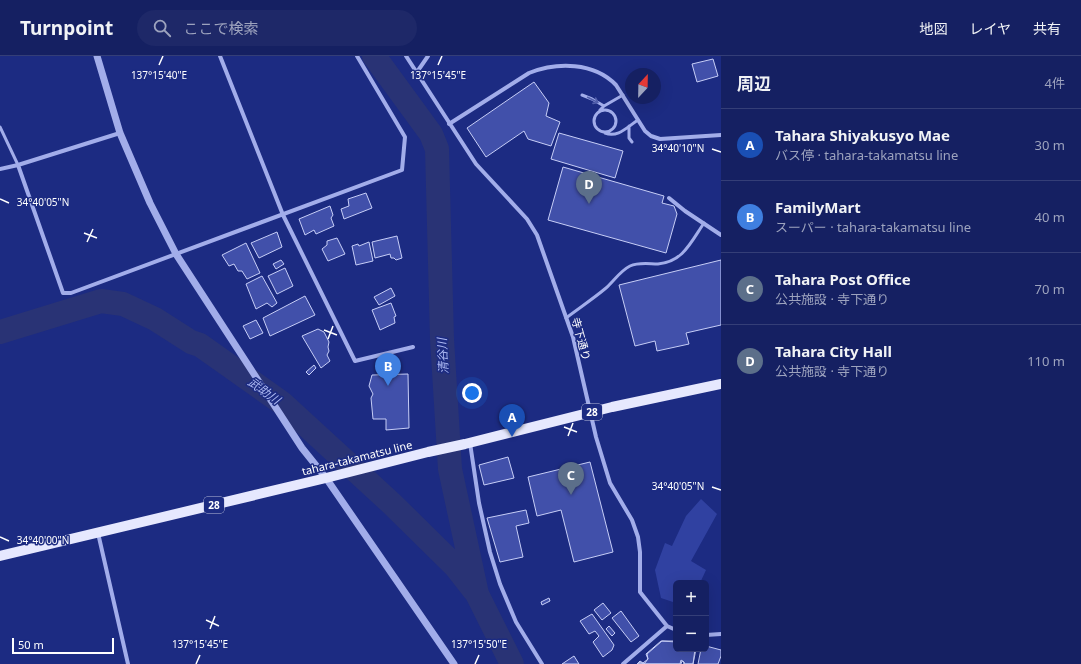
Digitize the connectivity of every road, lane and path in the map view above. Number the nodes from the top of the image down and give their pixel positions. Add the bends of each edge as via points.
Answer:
1 (97, 56) edge
2 (220, 56) edge
3 (357, 56) edge
4 (406, 56) edge
5 (428, 56) edge
6 (417, 72) junction
7 (582, 95) dead end
8 (623, 95) junction
9 (604, 106) junction
10 (597, 113) junction
11 (638, 120) junction
12 (449, 124) junction
13 (629, 126) junction
14 (0, 127) edge
15 (603, 132) junction
16 (120, 133) junction
17 (721, 136) edge
18 (632, 142) dead end
19 (18, 165) junction
20 (0, 169) edge
21 (669, 198) dead end
22 (283, 215) junction
23 (704, 223) junction
24 (721, 235) edge
25 (176, 254) junction
26 (566, 318) junction
27 (413, 347) dead end
28 (721, 384) edge
29 (590, 413) junction
30 (468, 444) junction
31 (326, 478) junction
32 (98, 532) junction
33 (0, 556) edge
34 (667, 626) junction
35 (673, 629) edge
36 (721, 634) edge
37 (709, 635) edge
38 (128, 664) edge
39 (454, 664) edge
40 (542, 664) edge
41 (623, 664) edge

1 - 16 street
2 - 22 street
3 - 22 street via 405,137 402,170
4 - 6 street, 寺下通り
5 - 6 street
6 - 12 street, 寺下通り
7 -> 9 lane
8 - 9 lane
8 - 11 street
8 - 12 street via 610,79 588,69 571,66 540,69
9 - 10 lane
10 - 15 lane via 594,123 597,129
10 - 15 lane via 608,110 616,118 614,128
11 - 13 lane
11 - 17 street via 645,131 660,139
12 - 26 street, 寺下通り via 476,164 527,219 537,235
13 - 15 lane via 616,134
13 - 18 lane via 629,138
14 - 19 lane
16 - 19 street
16 - 25 street via 150,203
19 - 20 street
19 - 25 street via 63,293 71,293
21 - 23 street via 685,212
22 - 25 street
22 - 27 street via 354,361
23 - 24 street
23 - 26 lane via 678,258 658,264 640,263 631,266
25 - 31 street via 302,448
26 - 29 street, 寺下通り via 573,337
28 - 29 main road, tahara-takamatsu line / 28
29 - 30 main road, tahara-takamatsu line / 28
29 - 34 street, 寺下通り via 610,483 632,520 638,537 640,592
30 - 31 main road, tahara-takamatsu line / 28
30 - 40 street via 490,552 500,584 516,622
31 - 32 main road, tahara-takamatsu line / 28
31 - 39 street
32 - 33 main road, tahara-takamatsu line / 28
32 - 38 street
34 - 35 street, 寺下通り
34 - 41 street
36 - 37 street

